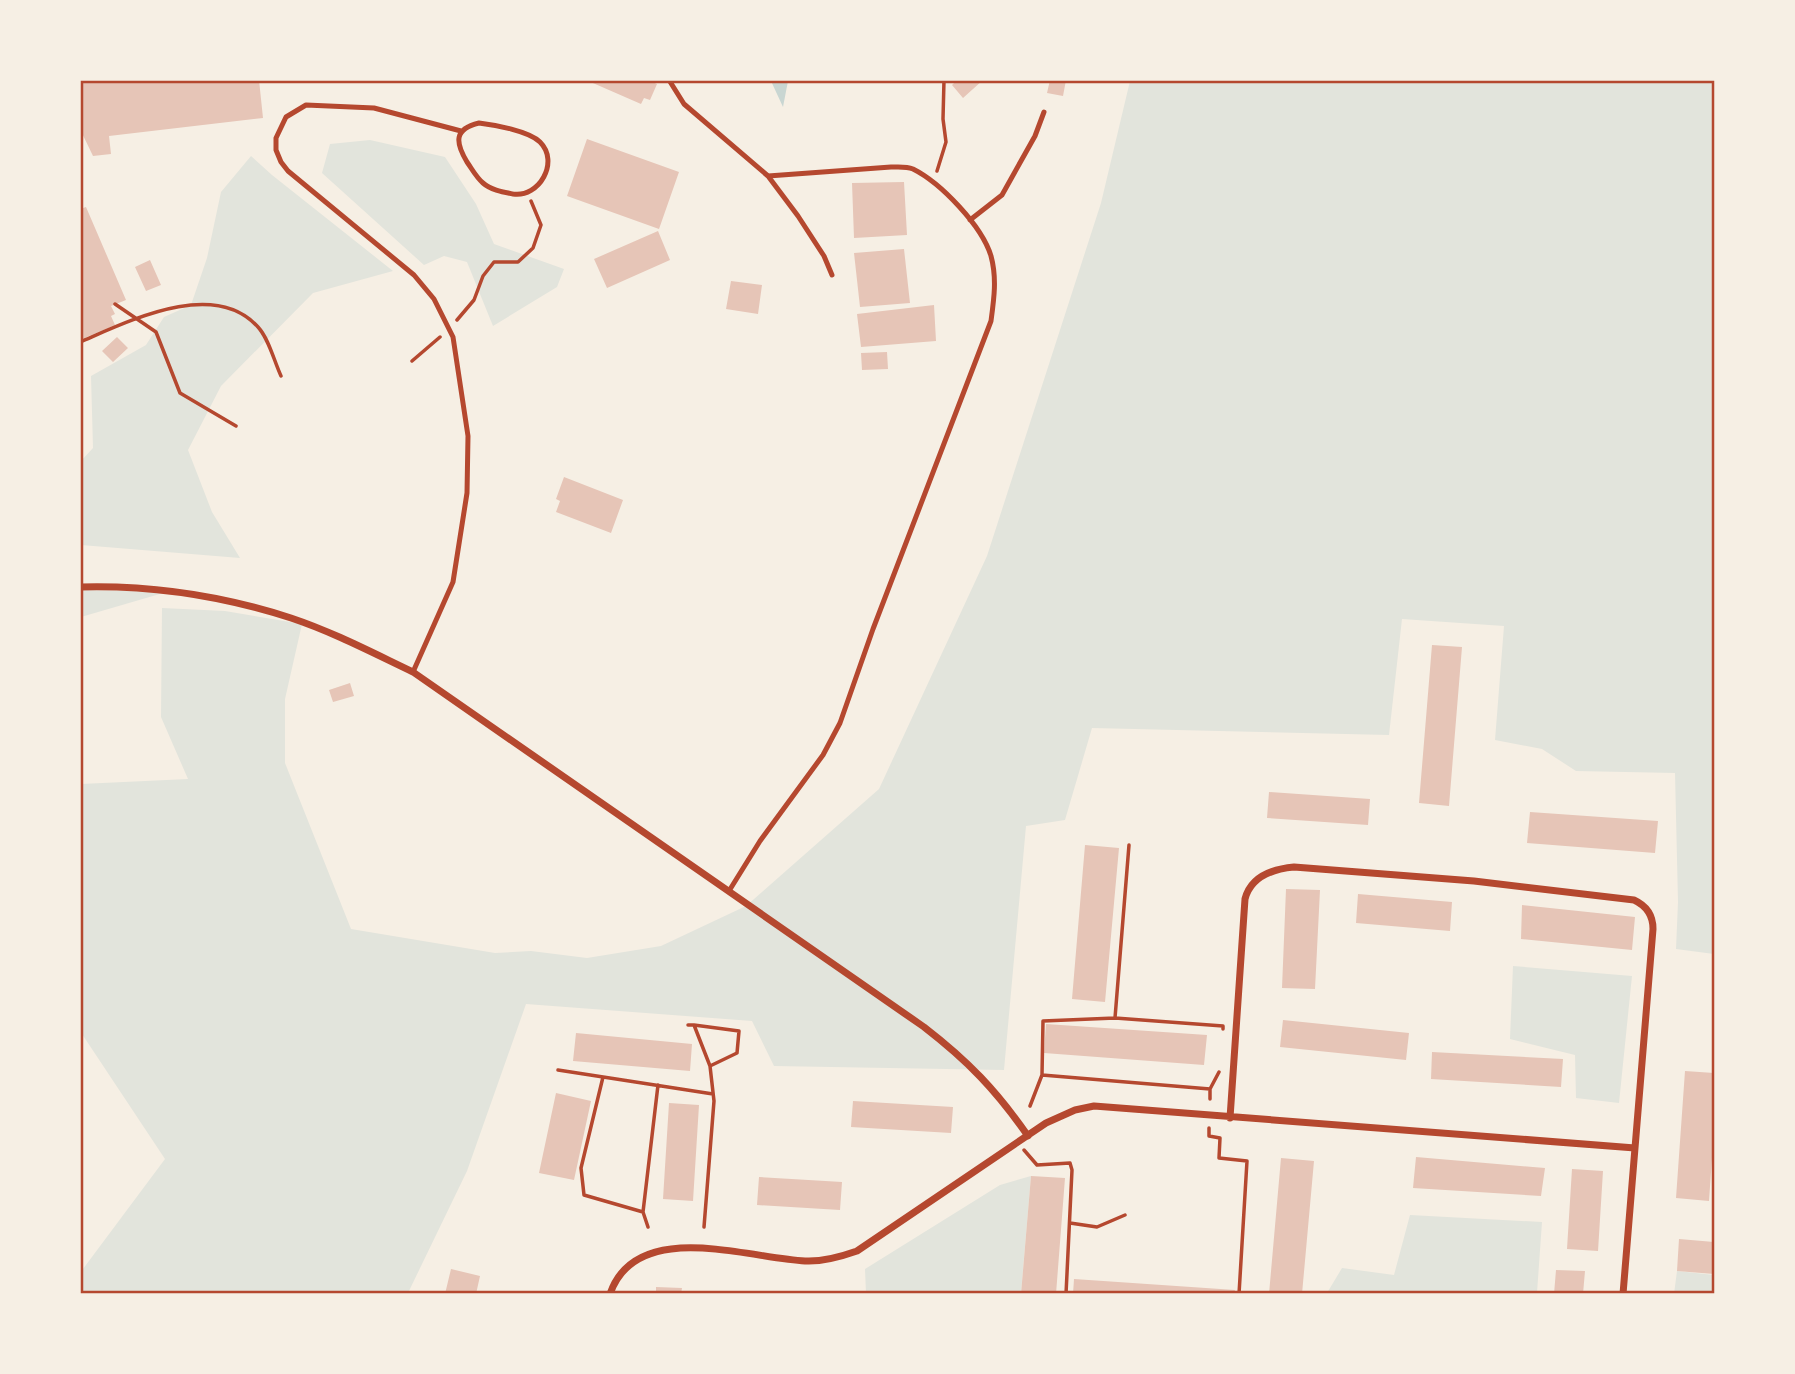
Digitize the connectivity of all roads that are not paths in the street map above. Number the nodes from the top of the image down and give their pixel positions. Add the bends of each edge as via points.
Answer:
1 (669, 80) edge
2 (1044, 112) dead end
3 (461, 131) junction
4 (768, 176) junction
5 (970, 220) junction
6 (832, 275) dead end
7 (80, 587) edge
8 (413, 673) junction
9 (729, 891) junction
10 (1230, 1118) junction
11 (1028, 1136) junction
12 (1635, 1147) junction
13 (610, 1293) edge
14 (1623, 1293) edge

1 - 4 lane via 684,104
2 - 5 lane via 1002,195
3 - 3 lane via 479,123 532,136 546,150 547,171 527,192 517,195 494,190 484,184 458,146
3 - 8 lane via 374,108 306,105 286,117 276,138 276,150 288,172 414,275 435,299 457,356 468,436 467,493 453,582
4 - 5 lane via 910,167 934,182
4 - 6 lane via 824,256
5 - 9 lane via 990,256 995,290 991,321 840,723
7 - 8 street via 170,591 241,604 345,639
8 - 9 street
9 - 11 street via 959,1054
10 - 11 street via 1094,1106 1046,1123
10 - 12 street
10 - 12 street via 1245,899 1259,878 1294,867 1474,881 1634,900 1645,906 1653,929
11 - 13 street via 857,1251 806,1261 702,1248 656,1250 624,1269
12 - 14 street

